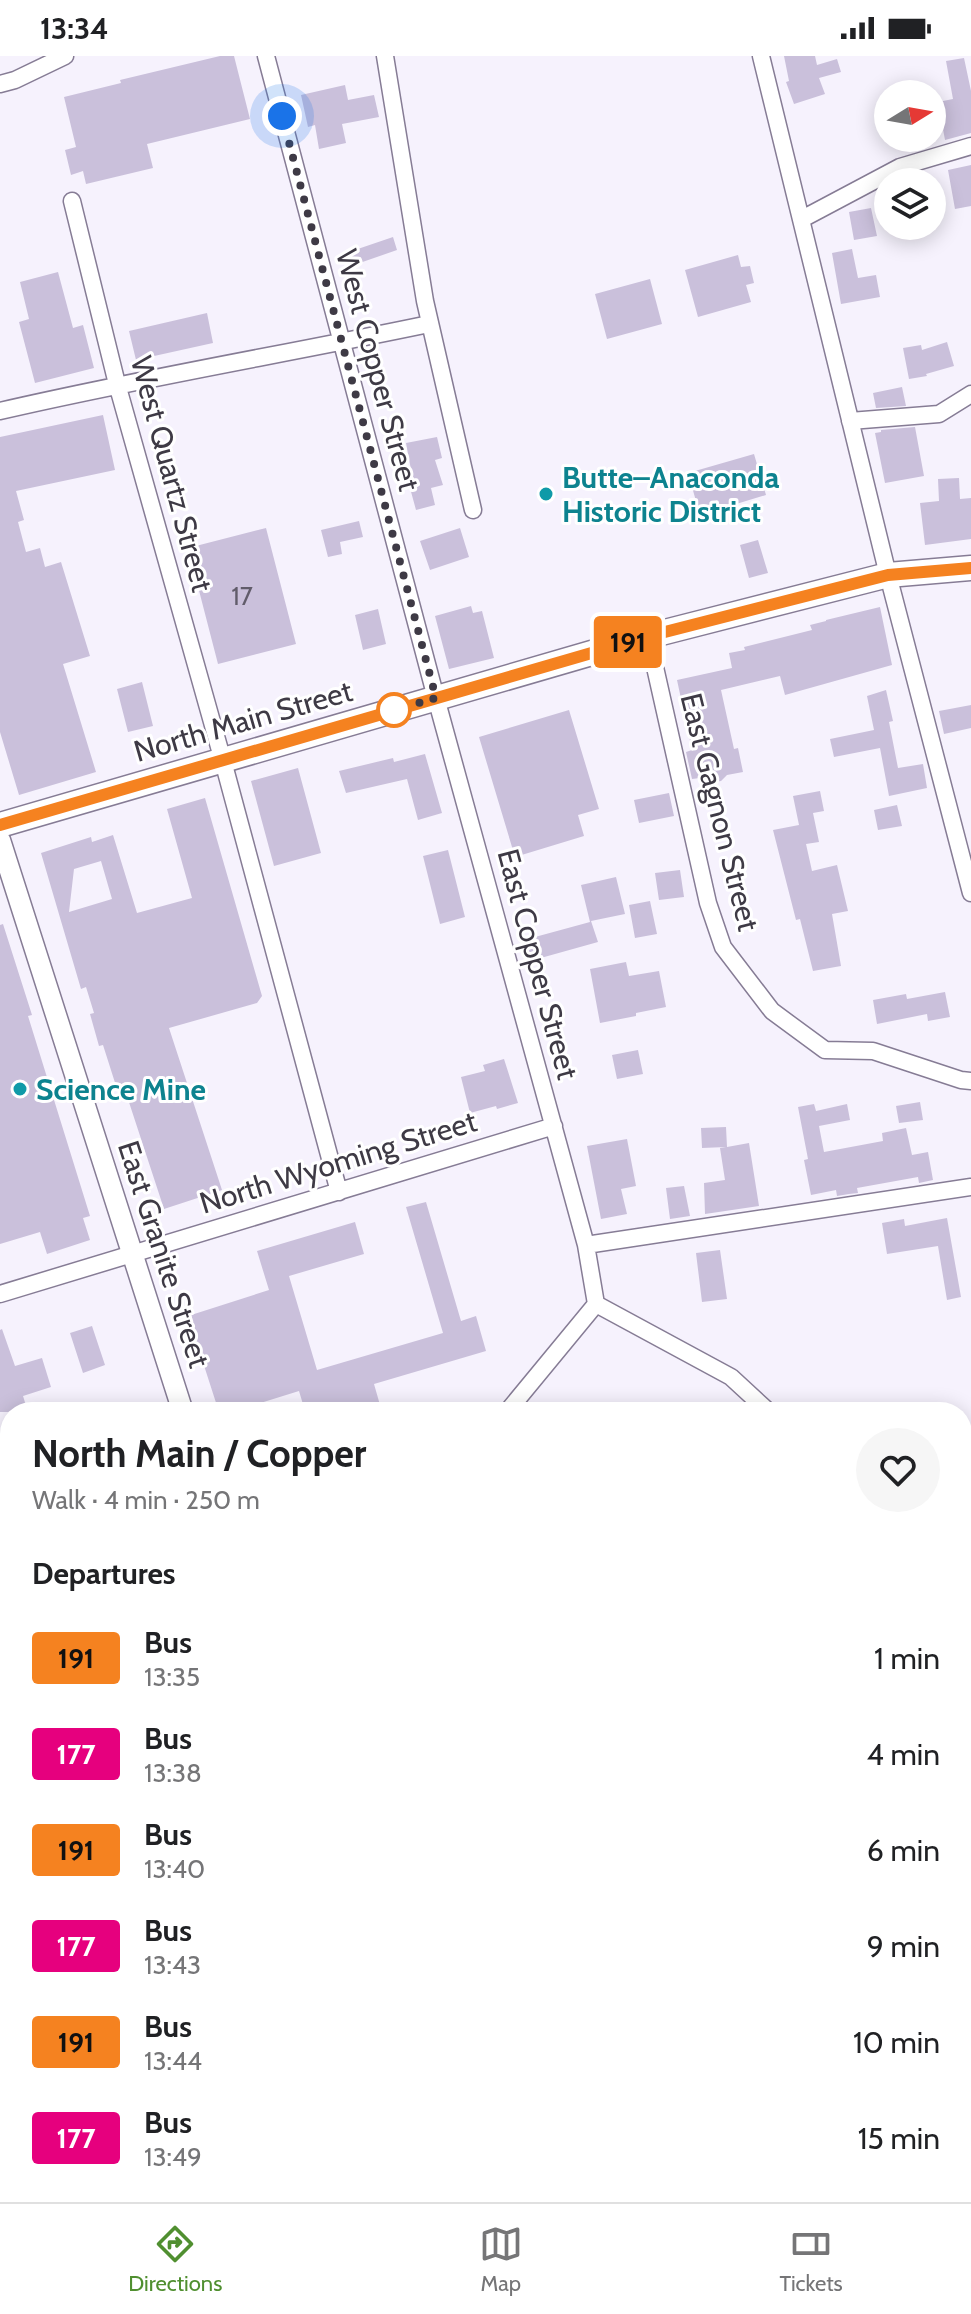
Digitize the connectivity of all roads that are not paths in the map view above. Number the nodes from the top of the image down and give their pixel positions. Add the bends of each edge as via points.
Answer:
1 (65, 56) edge
2 (266, 56) edge
3 (385, 56) edge
4 (761, 56) edge
5 (36, 62) edge
6 (0, 84) edge
7 (971, 146) edge
8 (72, 201) dead end
9 (802, 219) junction
10 (429, 324) junction
11 (342, 342) junction
12 (117, 384) junction
13 (971, 394) edge
14 (0, 411) edge
15 (850, 421) junction
16 (473, 510) dead end
17 (971, 568) edge
18 (888, 575) junction
19 (648, 636) junction
20 (436, 698) junction
21 (223, 761) junction
22 (0, 825) edge
23 (0, 840) edge
24 (971, 893) edge
25 (971, 1081) edge
26 (554, 1126) junction
27 (971, 1187) edge
28 (339, 1192) junction
29 (586, 1245) junction
30 (133, 1252) junction
31 (0, 1294) edge
32 (596, 1304) junction
33 (180, 1402) edge
34 (515, 1402) edge
35 (758, 1402) edge

1 - 5 street
2 - 11 street, West Copper Street
3 - 10 street
4 - 9 street
5 - 6 street via 15,80
7 - 9 street via 900,167
8 - 12 street, West Quartz Street
9 - 15 street
10 - 11 street
10 - 16 street
11 - 12 street
11 - 20 street, West Copper Street
12 - 14 street
12 - 21 street, West Quartz Street
13 - 15 street via 939,414
15 - 18 street
17 - 18 main road, North Main Street
18 - 19 main road, North Main Street
18 - 24 street
19 - 20 main road, North Main Street
19 - 25 street, East Gagnon Street via 708,903 723,947 772,1011 825,1050 873,1051
20 - 21 main road, North Main Street
20 - 26 street, East Copper Street
21 - 22 main road, North Main Street
21 - 28 street, West Quartz Street
23 - 30 street, East Granite Street
26 - 28 street, North Wyoming Street
26 - 29 street, East Copper Street
27 - 29 street
28 - 30 street, North Wyoming Street
29 - 32 street, East Copper Street
30 - 31 street, North Wyoming Street
30 - 33 street, East Granite Street
32 - 34 street
32 - 35 street via 731,1377

